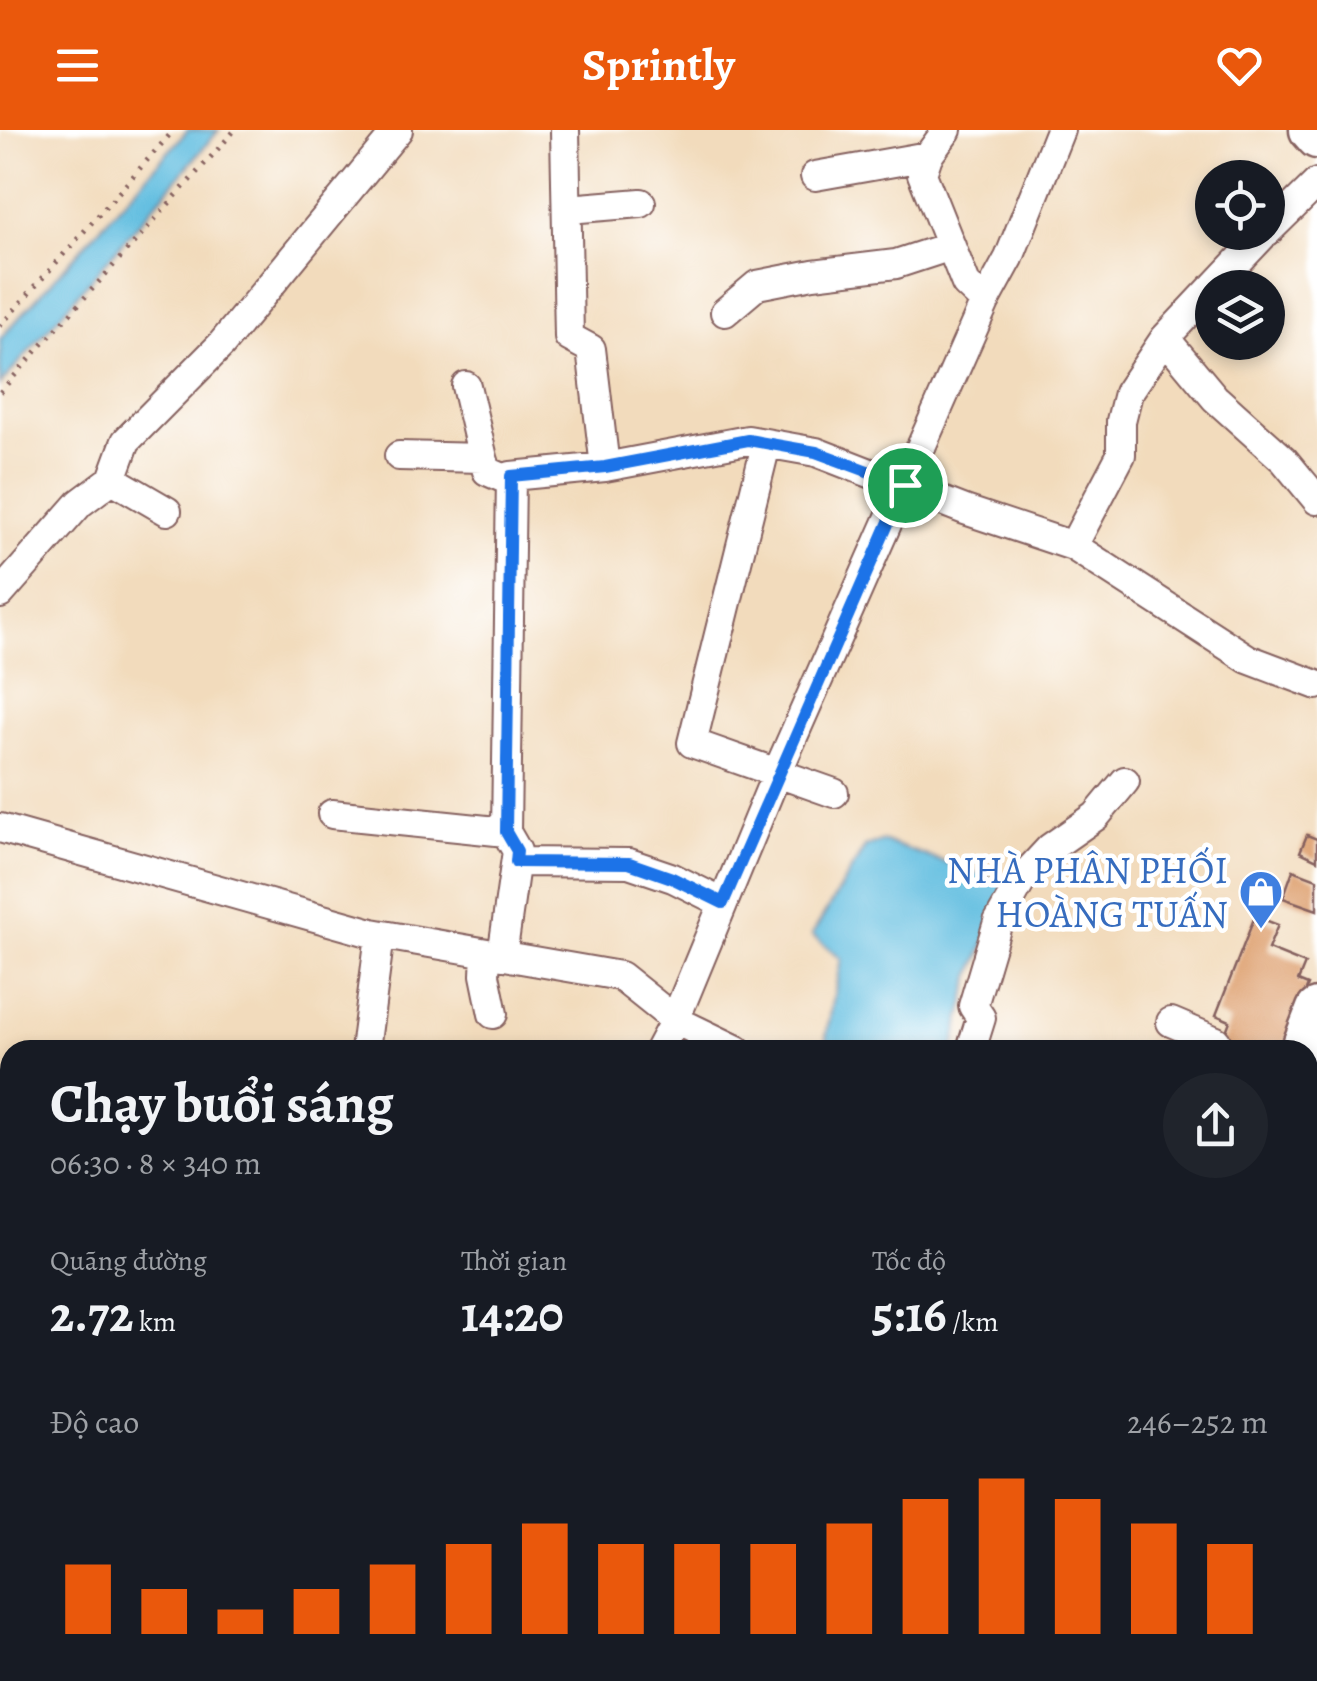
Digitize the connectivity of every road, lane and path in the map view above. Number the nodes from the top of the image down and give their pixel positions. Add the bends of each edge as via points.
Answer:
1 (174, 130) edge
2 (235, 130) edge
3 (398, 130) edge
4 (565, 130) edge
5 (946, 130) edge
6 (1060, 130) edge
7 (1310, 130) edge
8 (1317, 138) edge
9 (928, 156) junction
10 (816, 176) dead end
11 (1317, 182) edge
12 (641, 203) dead end
13 (568, 208) junction
14 (1285, 214) edge
15 (951, 246) junction
16 (1250, 250) edge
17 (1230, 270) edge
18 (985, 302) junction
19 (1195, 307) edge
20 (725, 312) dead end
21 (0, 326) edge
22 (1165, 338) junction
23 (466, 386) dead end
24 (0, 392) edge
25 (766, 444) junction
26 (399, 456) dead end
27 (483, 458) junction
28 (605, 467) junction
29 (511, 476) junction
30 (112, 479) junction
31 (905, 485) junction
32 (1317, 500) edge
33 (166, 511) dead end
34 (1074, 546) junction
35 (0, 594) edge
36 (1317, 684) edge
37 (777, 773) junction
38 (1125, 780) dead end
39 (834, 793) dead end
40 (332, 814) dead end
41 (0, 828) edge
42 (506, 832) junction
43 (516, 862) junction
44 (723, 903) junction
45 (380, 935) junction
46 (494, 954) junction
47 (1317, 1008) edge
48 (493, 1014) dead end
49 (675, 1020) junction
50 (1172, 1022) dead end
51 (367, 1040) edge
52 (664, 1040) edge
53 (717, 1040) edge
54 (974, 1040) edge
55 (1216, 1040) edge
56 (1305, 1040) edge

1 - 21 path
2 - 24 path
3 - 30 street via 221,345 126,441
4 - 13 street
5 - 9 street
6 - 18 street via 1010,258
7 - 8 main road
9 - 10 street
9 - 15 street via 922,174
11 - 14 street
12 - 13 street
13 - 28 street via 568,338 591,348
15 - 18 street via 966,284
15 - 20 street via 896,264 757,285
16 - 17 street
18 - 31 street
19 - 22 street
22 - 32 street via 1203,386
22 - 34 street via 1128,393 1120,455
23 - 27 street
25 - 28 street via 748,440
25 - 31 street via 816,452
25 - 37 street via 692,743
26 - 27 street
27 - 29 street via 487,471
28 - 29 street
29 - 42 street
30 - 33 street
30 - 35 street via 80,503
31 - 34 street
31 - 37 street
34 - 36 street via 1248,659
37 - 39 street
37 - 44 street
38 - 54 street via 1096,816 1024,876 998,922 973,1006 981,1018
40 - 42 street
41 - 45 street
42 - 43 street
43 - 44 street via 629,863
43 - 46 street
44 - 49 street
45 - 46 street
45 - 51 street
46 - 48 street via 485,975
46 - 49 street via 620,976
47 - 56 main road
49 - 52 street
49 - 53 street
50 - 55 street

